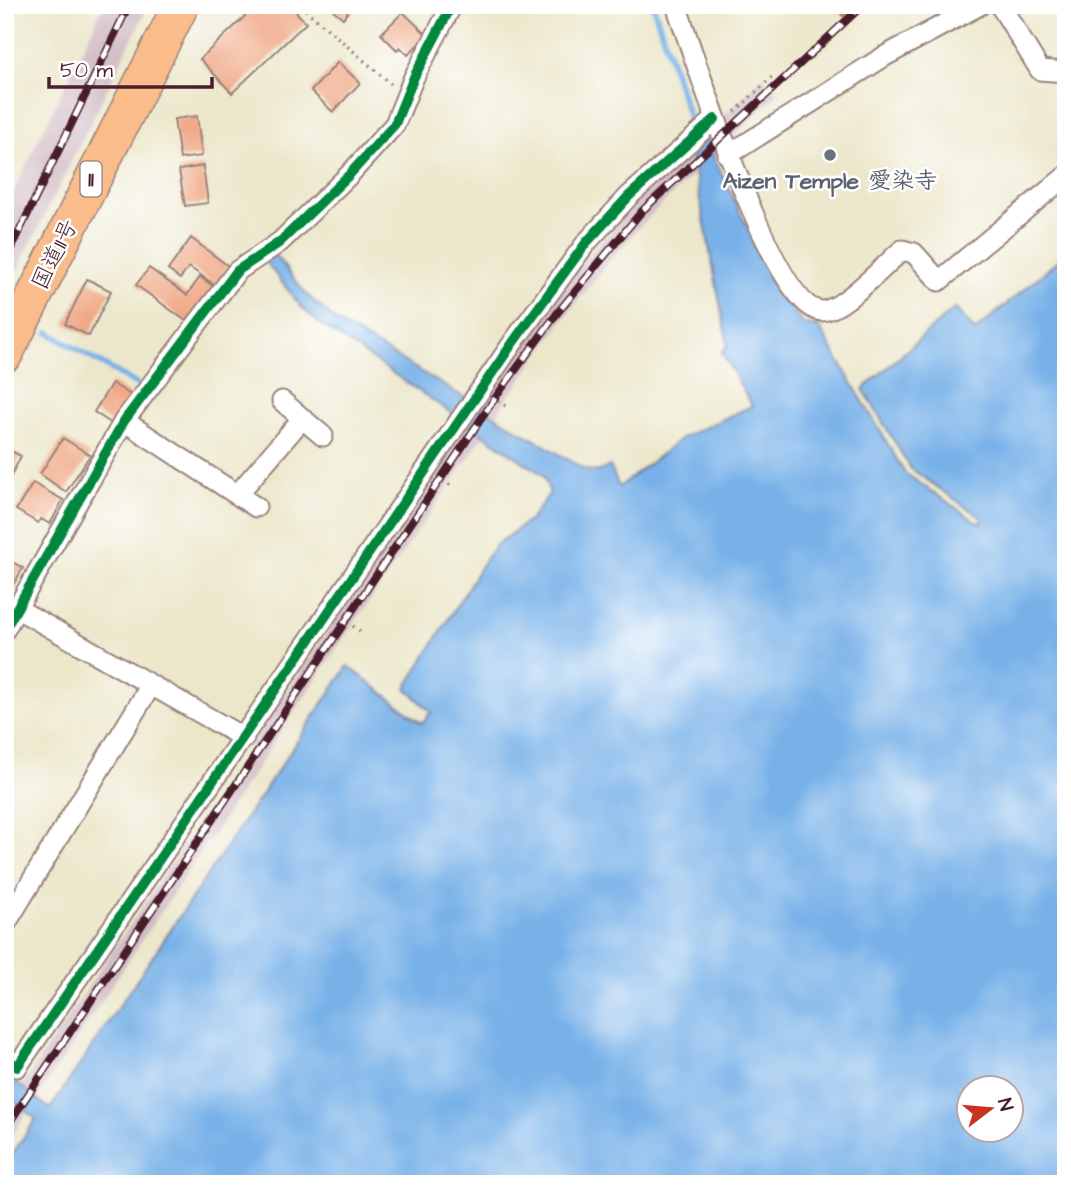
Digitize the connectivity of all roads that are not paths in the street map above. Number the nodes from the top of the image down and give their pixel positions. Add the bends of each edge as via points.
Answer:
1 (181, 5) edge
2 (452, 5) edge
3 (676, 5) edge
4 (980, 5) edge
5 (1000, 5) edge
6 (1066, 72) edge
7 (716, 124) junction
8 (727, 155) junction
9 (1066, 176) edge
10 (5, 354) edge
11 (282, 401) dead end
12 (302, 419) junction
13 (124, 421) junction
14 (323, 436) dead end
15 (237, 495) junction
16 (256, 507) dead end
17 (16, 608) junction
18 (5, 629) edge
19 (151, 685) junction
20 (244, 738) junction
21 (5, 925) edge
22 (5, 1057) edge

1 - 10 highway, 国道11号 / 11
2 - 13 street via 395,124 280,242 237,271
3 - 7 street
4 - 8 street via 886,56
5 - 6 street via 1040,70
7 - 8 street
7 - 20 street via 629,196 586,243
8 - 9 street via 785,274 808,305 821,311 837,307 902,250 914,253 939,281
11 - 12 street
12 - 14 street
12 - 15 street
13 - 15 street
13 - 17 street
15 - 16 street
17 - 18 street
17 - 19 street
19 - 20 street
19 - 21 street
20 - 22 street via 17,1067

